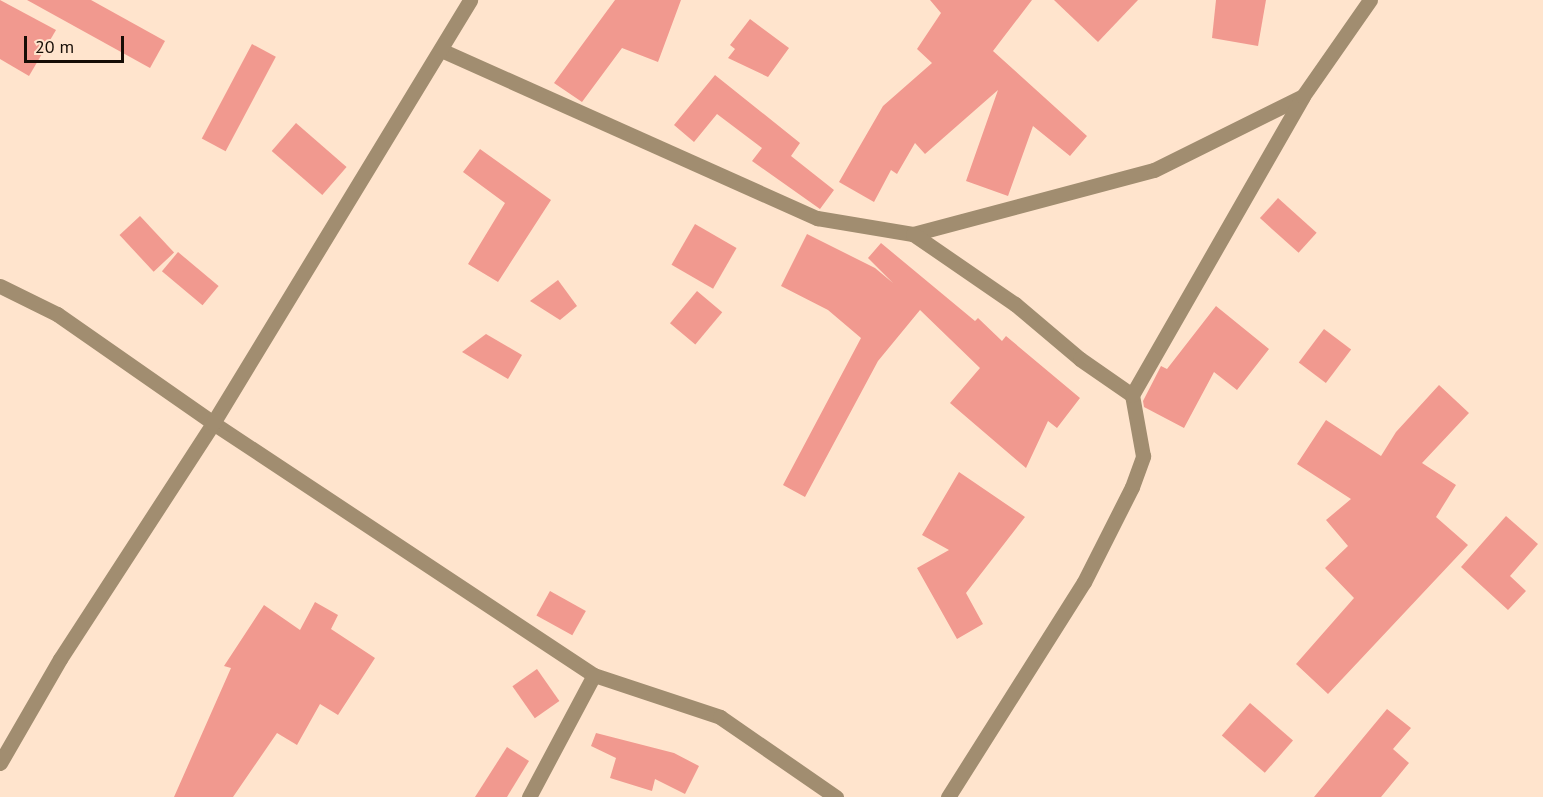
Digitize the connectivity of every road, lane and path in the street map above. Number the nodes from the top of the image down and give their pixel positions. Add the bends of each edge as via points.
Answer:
1 (470, 0) edge
2 (1370, 0) edge
3 (441, 50) junction
4 (1303, 96) junction
5 (913, 234) junction
6 (0, 286) edge
7 (1132, 394) junction
8 (213, 423) junction
9 (594, 675) junction
10 (0, 763) edge
11 (529, 797) edge
12 (836, 797) edge
13 (948, 797) edge

1 - 3 street
2 - 4 street
3 - 5 street via 817,218
3 - 8 street
4 - 5 street via 1154,170
4 - 7 street
5 - 7 street via 1015,304 1080,359
6 - 8 street via 57,314
7 - 13 street via 1143,456 1132,487 1084,582
8 - 9 street
8 - 10 street via 60,659
9 - 11 street
9 - 12 street via 720,717

